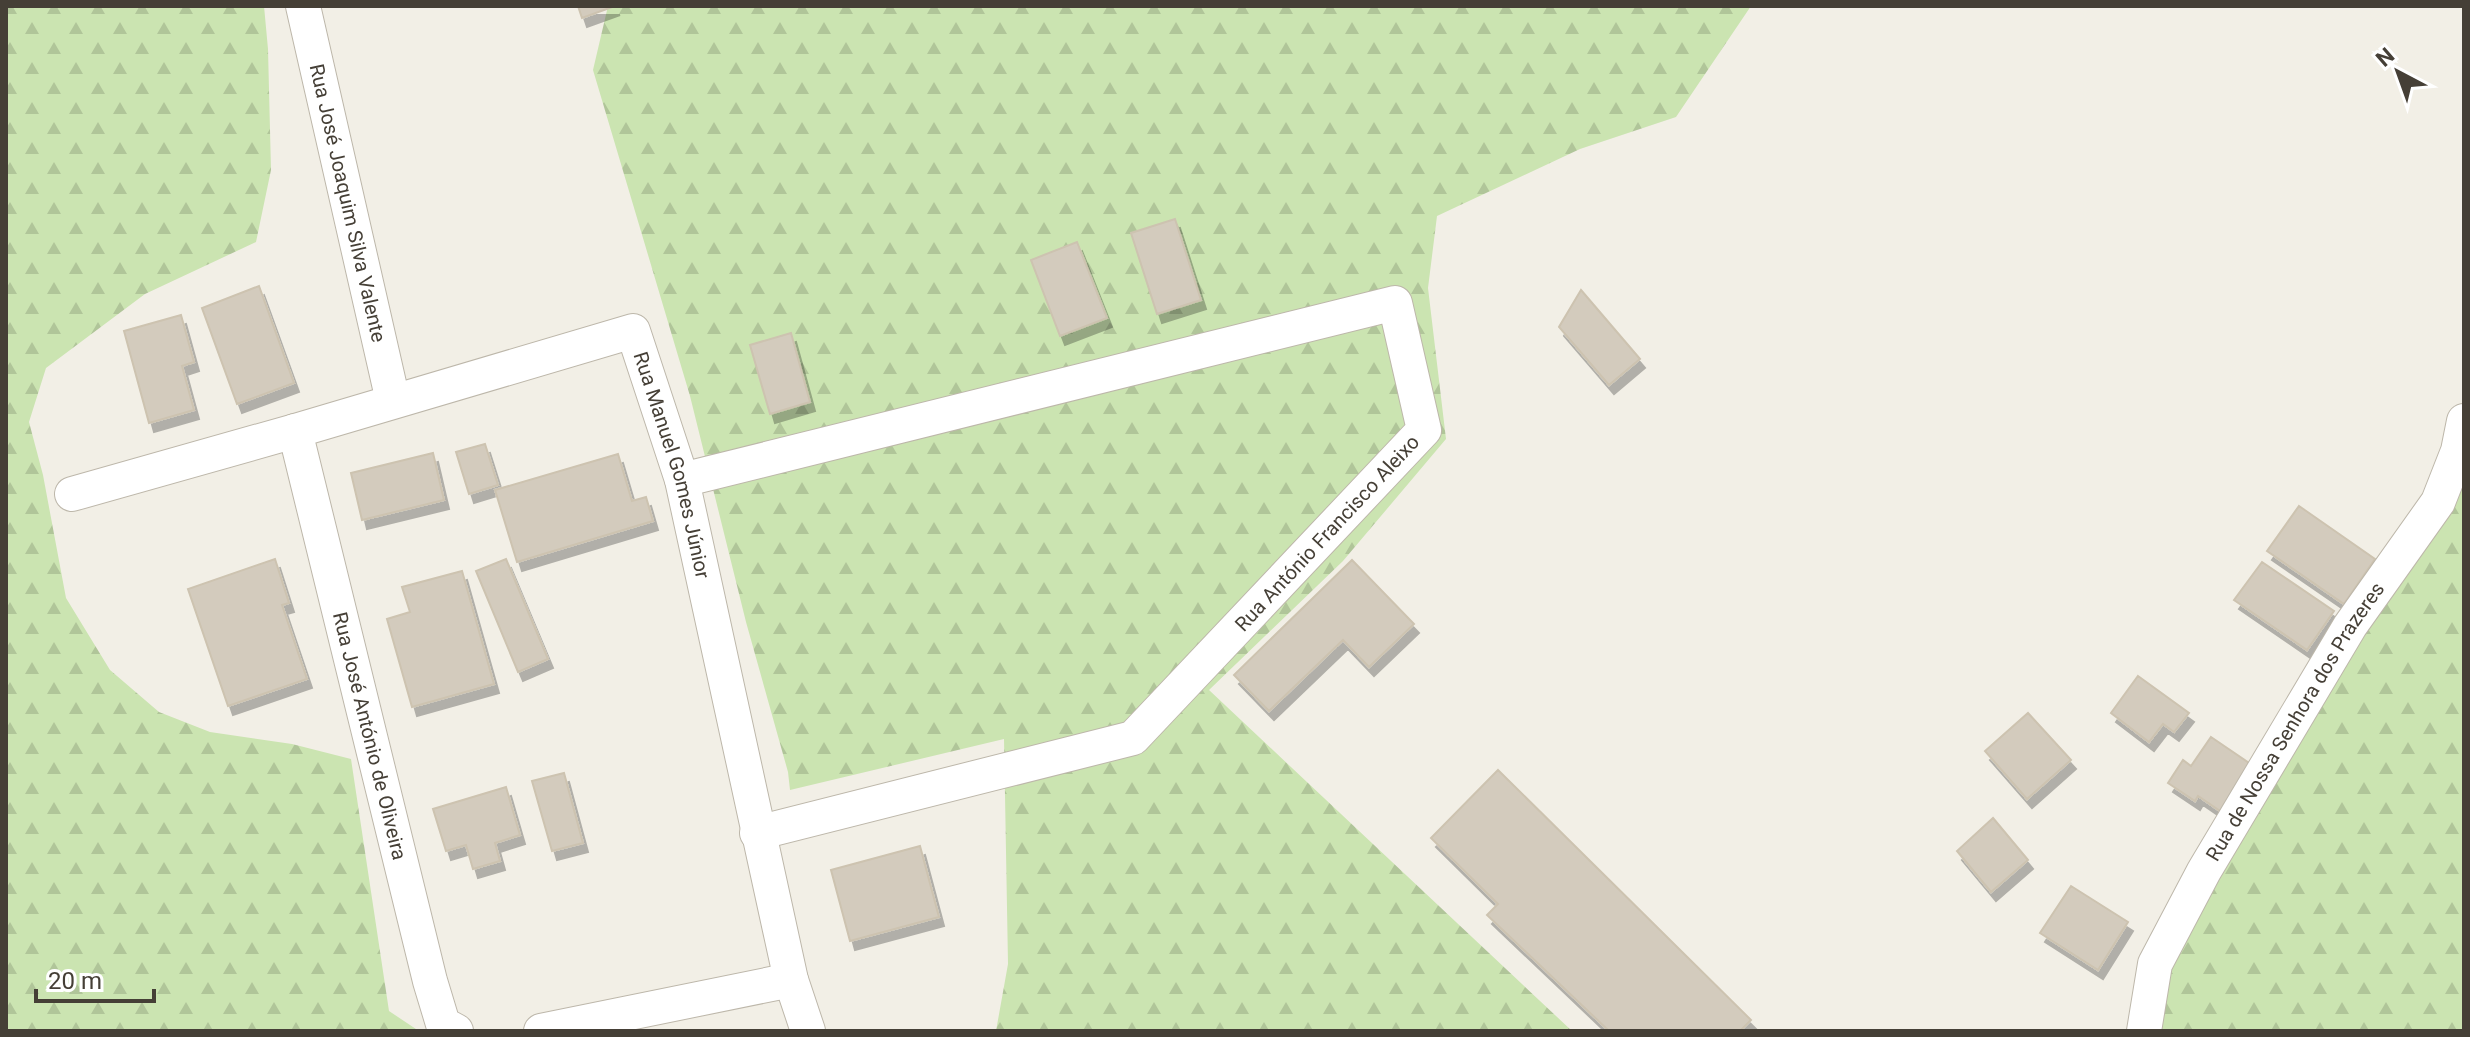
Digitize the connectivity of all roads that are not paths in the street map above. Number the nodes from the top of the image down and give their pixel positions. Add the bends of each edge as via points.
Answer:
1 (303, 6) edge
2 (393, 401) junction
3 (2464, 421) edge
4 (295, 431) junction
5 (682, 480) junction
6 (72, 494) dead end
7 (757, 833) junction
8 (791, 980) junction
9 (456, 1031) edge
10 (541, 1031) edge
11 (808, 1031) edge
12 (2144, 1031) edge

1 - 2 street, Rua José Joaquim Silva Valente
2 - 4 street, Rua Manuel Gomes Júnior
2 - 5 street, Rua Manuel Gomes Júnior via 633,331
3 - 12 street, Rua de Nossa Senhora dos Prazeres via 2438,502 2350,626 2204,871 2155,964
4 - 6 street, Rua Manuel Gomes Júnior
4 - 9 street, Rua José António de Oliveira via 430,981 443,1024
5 - 7 street, Rua Manuel Gomes Júnior
5 - 7 street, Rua António Francisco Aleixo via 1395,303 1424,430 1133,738
7 - 8 street, Rua Manuel Gomes Júnior
8 - 10 street
8 - 11 street, Rua Manuel Gomes Júnior

